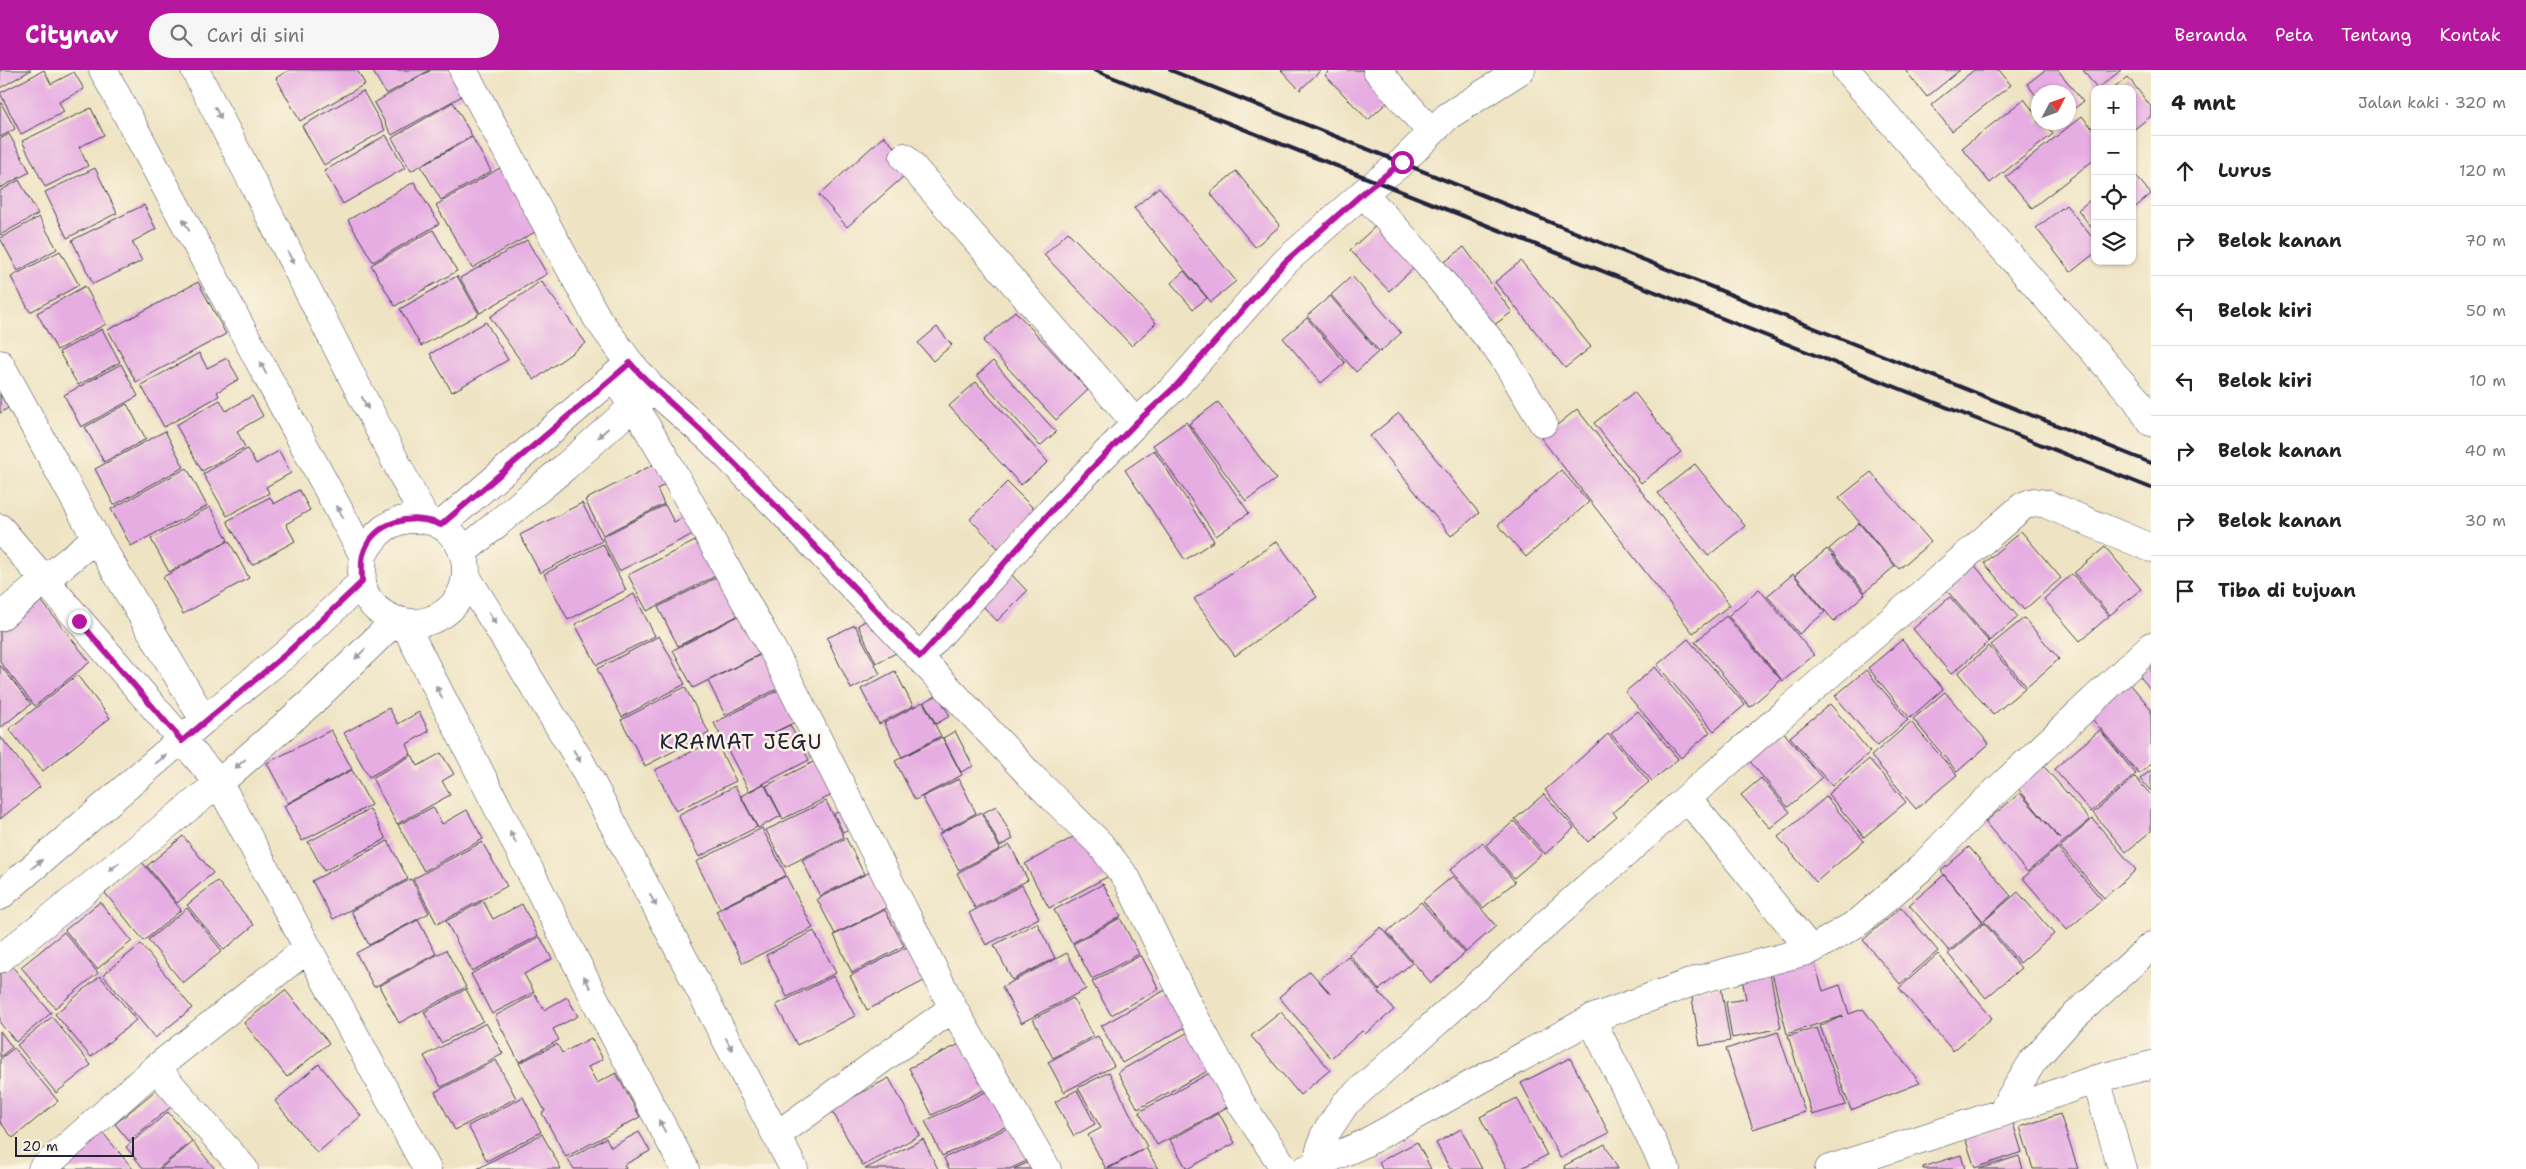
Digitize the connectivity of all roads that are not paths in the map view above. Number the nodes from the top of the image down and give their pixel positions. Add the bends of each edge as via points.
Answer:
1 (103, 70) edge
2 (195, 70) edge
3 (463, 70) edge
4 (1377, 70) edge
5 (1521, 70) edge
6 (1846, 70) edge
7 (1431, 132) junction
8 (904, 157) dead end
9 (1363, 193) junction
10 (0, 364) edge
11 (621, 370) junction
12 (644, 397) junction
13 (2151, 422) edge
14 (1136, 423) junction
15 (1544, 423) dead end
16 (433, 522) junction
17 (0, 528) edge
18 (96, 538) junction
19 (2151, 548) edge
20 (363, 554) junction
21 (465, 564) junction
22 (44, 579) junction
23 (362, 582) junction
24 (0, 617) edge
25 (400, 622) junction
26 (2151, 646) edge
27 (920, 657) junction
28 (204, 720) junction
29 (182, 741) junction
30 (219, 783) junction
31 (1687, 798) junction
32 (0, 896) edge
33 (2151, 946) edge
34 (308, 948) junction
35 (1811, 950) junction
36 (0, 959) edge
37 (953, 1008) junction
38 (1591, 1019) junction
39 (2151, 1065) edge
40 (156, 1068) junction
41 (2096, 1080) junction
42 (2001, 1112) junction
43 (777, 1135) junction
44 (1311, 1166) edge
45 (42, 1169) edge
46 (244, 1169) edge
47 (427, 1169) edge
48 (685, 1169) edge
49 (794, 1169) edge
50 (1047, 1169) edge
51 (1285, 1169) edge
52 (1666, 1169) edge
53 (1829, 1169) edge
54 (2122, 1169) edge

20 -> 1 street
2 -> 16 street
3 - 11 street via 597,318
4 - 7 street
5 - 7 street via 1448,116
6 - 13 street via 2129,391
7 - 9 street via 1402,162
8 - 14 street
9 - 14 street via 1285,262 1176,386
9 - 15 street via 1426,262 1502,355
10 - 18 street
11 - 12 street
11 - 16 street
12 -> 21 street
12 - 27 street via 684,414
12 - 37 street
14 - 27 street via 1062,499
16 - 20 street via 405,519 387,525
16 - 21 street via 454,537
17 - 22 street
18 - 22 street
18 - 28 street
19 - 31 street via 2046,504 2028,503
20 - 23 street
21 - 25 street via 462,593 452,608 438,618 421,623
21 -> 43 street via 579,759
22 - 24 street
22 - 29 street
23 - 25 street via 374,606
23 - 28 street via 286,654
25 -> 30 street
48 -> 25 street
26 - 35 street via 1977,809 1914,874 1859,922
27 - 51 street via 1100,844 1127,879 1185,999 1240,1102
28 - 29 street
29 - 30 street
32 -> 29 street
30 - 34 street
30 -> 36 street
31 - 35 street
31 - 44 street via 1345,1104 1324,1136
33 - 42 street via 2067,1023 2039,1054
34 - 40 street
34 - 47 street
35 - 38 street via 1701,979
37 - 43 street
37 - 50 street
38 - 44 street via 1363,1144
38 - 52 street
39 - 41 street
40 - 45 street
40 - 46 street
41 - 42 street
41 - 54 street
42 - 53 street
43 - 49 street

